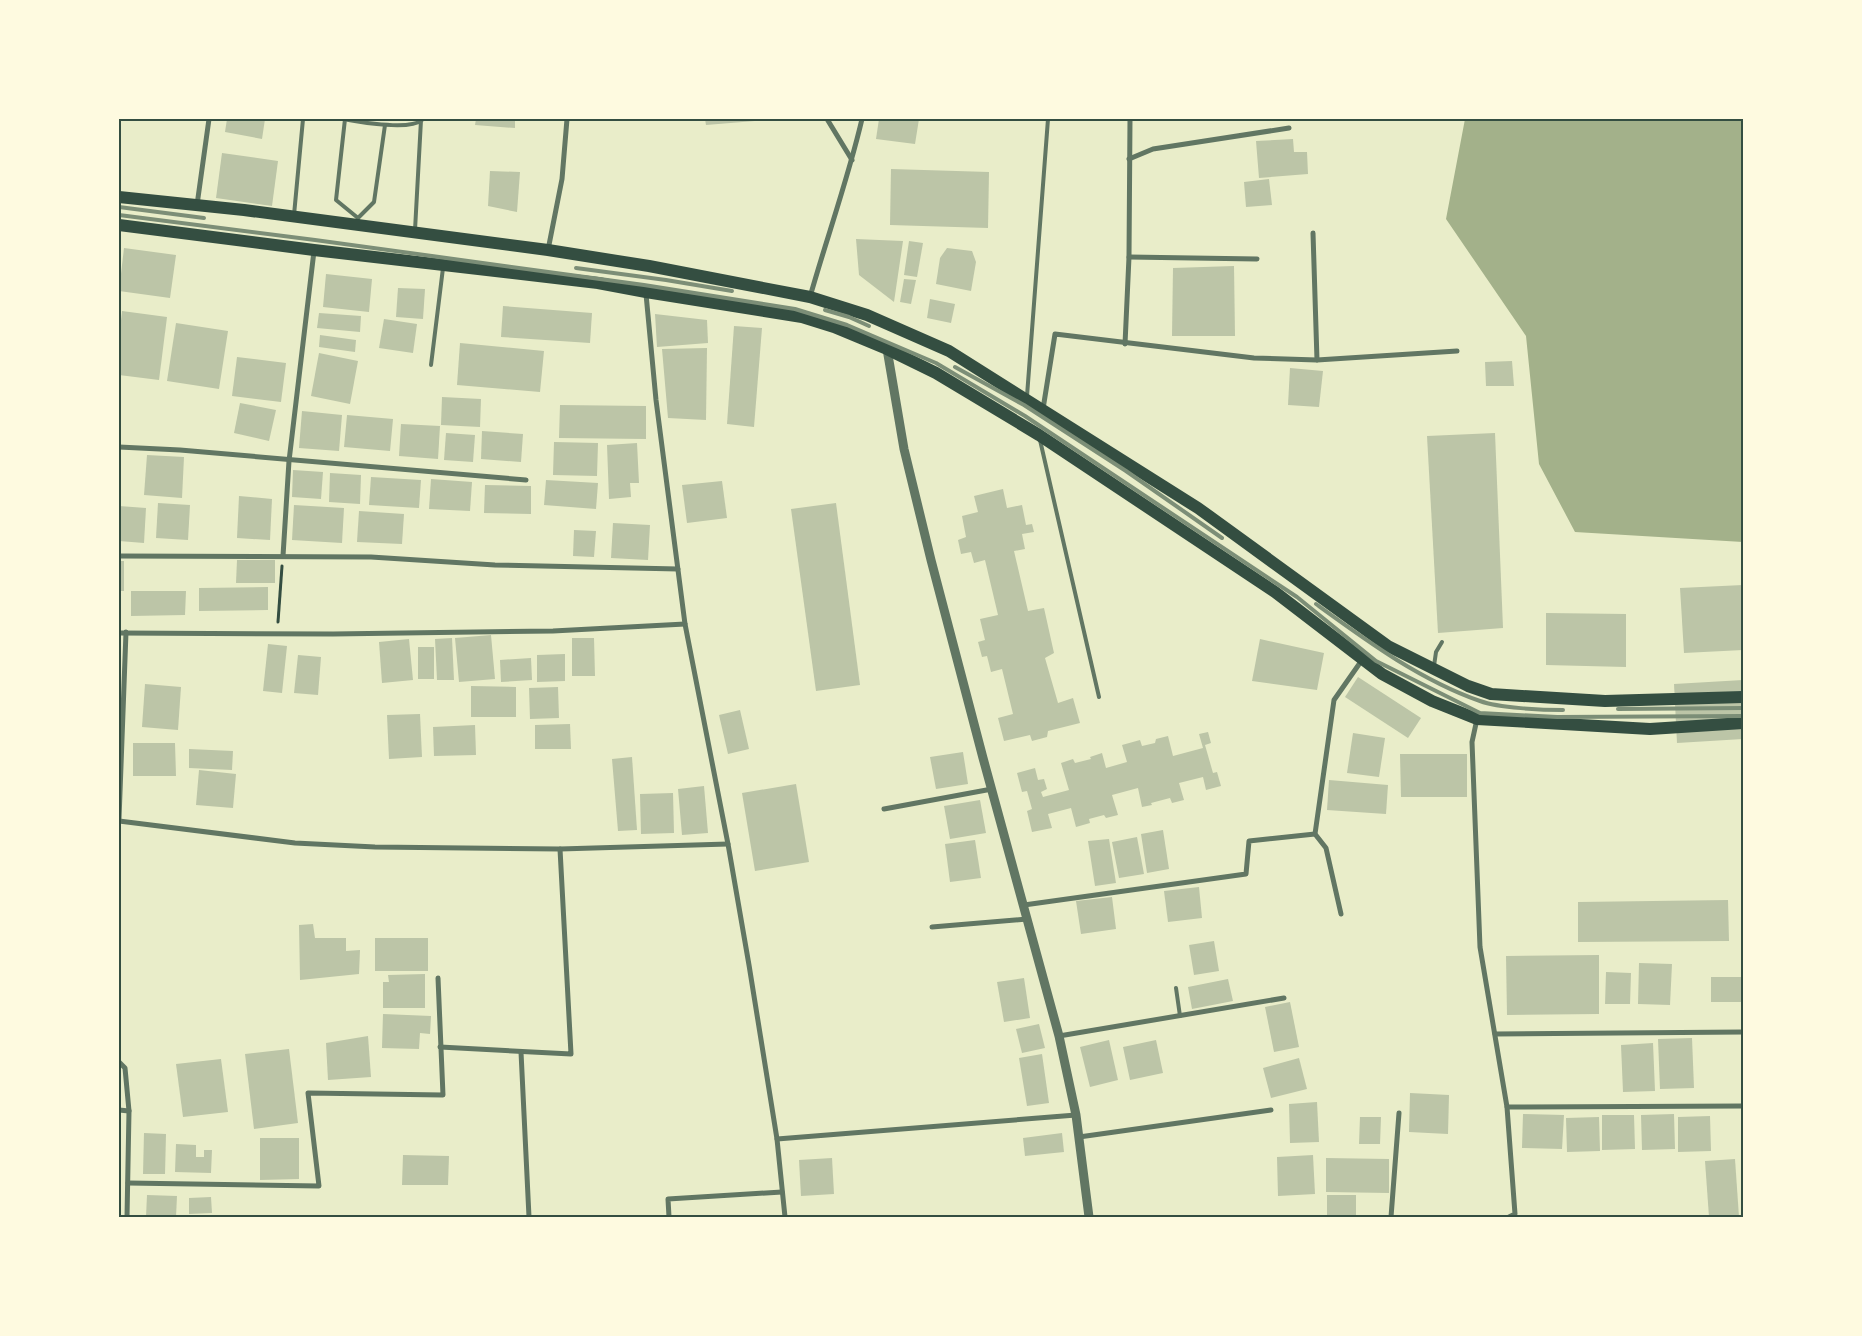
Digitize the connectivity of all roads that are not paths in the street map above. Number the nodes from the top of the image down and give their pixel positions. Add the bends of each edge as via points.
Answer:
1 (208, 119) edge
2 (303, 119) edge
3 (344, 119) edge
4 (422, 119) edge
5 (567, 119) edge
6 (827, 119) edge
7 (862, 119) edge
8 (1048, 119) edge
9 (1130, 119) edge
10 (385, 125) junction
11 (1289, 128) dead end
12 (1129, 159) junction
13 (852, 160) junction
14 (119, 197) edge
15 (197, 205) junction
16 (294, 217) junction
17 (358, 222) junction
18 (119, 225) edge
19 (414, 232) junction
20 (1313, 233) dead end
21 (314, 250) junction
22 (548, 250) junction
23 (1129, 257) junction
24 (1257, 259) dead end
25 (443, 265) junction
26 (646, 292) junction
27 (810, 297) junction
28 (802, 317) junction
29 (1125, 344) junction
30 (887, 349) junction
31 (1457, 351) dead end
32 (1318, 360) junction
33 (431, 365) dead end
34 (1027, 399) junction
35 (1043, 409) junction
36 (1039, 435) junction
37 (119, 447) edge
38 (289, 461) junction
39 (526, 480) dead end
40 (119, 556) edge
41 (283, 556) junction
42 (678, 568) junction
43 (685, 624) junction
44 (126, 632) junction
45 (119, 633) edge
46 (1442, 642) dead end
47 (1362, 659) junction
48 (1434, 669) junction
49 (1099, 697) dead end
50 (1743, 697) edge
51 (1477, 719) junction
52 (1743, 723) edge
53 (992, 789) junction
54 (884, 809) dead end
55 (119, 820) edge
56 (1316, 834) junction
57 (728, 844) junction
58 (560, 849) junction
59 (1024, 905) junction
60 (1341, 914) dead end
61 (1028, 919) junction
62 (932, 927) dead end
63 (438, 978) dead end
64 (1176, 988) dead end
65 (1284, 998) dead end
66 (1180, 1016) junction
67 (1743, 1032) edge
68 (1495, 1034) junction
69 (1059, 1036) junction
70 (440, 1047) junction
71 (521, 1052) junction
72 (119, 1062) edge
73 (1743, 1106) edge
74 (1507, 1107) junction
75 (119, 1110) edge
76 (1271, 1110) dead end
77 (128, 1111) junction
78 (1399, 1112) dead end
79 (1076, 1115) junction
80 (1079, 1137) junction
81 (777, 1139) junction
82 (128, 1183) junction
83 (782, 1192) junction
84 (127, 1217) edge
85 (529, 1217) edge
86 (669, 1217) edge
87 (785, 1217) edge
88 (1089, 1217) edge
89 (1392, 1217) edge
90 (1509, 1217) edge

1 - 15 street
2 - 16 lane
3 - 10 lane
3 - 17 lane via 336,200
4 - 10 lane via 418,123
4 - 19 lane
5 - 22 street via 562,179
6 - 13 street
7 - 13 street
8 - 34 lane
9 - 12 street
10 - 17 lane via 374,202
11 - 12 street via 1153,149
12 - 23 street
13 - 27 street
14 - 15 main road
15 - 16 main road
16 - 17 main road
17 - 19 main road
18 - 21 main road
19 - 22 main road
20 - 32 street
21 - 25 main road
21 - 38 street
22 - 27 main road
23 - 24 street
23 - 29 street
25 - 26 main road via 598,282
25 - 33 lane
26 - 28 main road
26 - 42 street via 656,400
27 - 28 main road
27 - 34 main road via 866,315 949,350
28 - 30 main road
29 - 32 street via 1254,358
29 - 35 street via 1055,334
30 - 36 main road via 936,373
30 - 53 street via 904,449
31 - 32 street
34 - 35 main road
35 - 48 main road via 1198,508 1388,646
36 - 47 main road via 1275,592
36 - 49 lane
37 - 38 street
38 - 39 street
38 - 41 street
40 - 41 street
41 - 42 street via 371,557 494,565
42 - 43 street
43 - 44 street via 553,631
43 - 57 street
44 - 45 street
44 - 55 street
46 - 48 lane via 1436,652
47 - 51 main road via 1382,674 1432,701
47 - 56 street via 1334,700
48 - 50 main road via 1491,694 1605,701
51 - 52 main road via 1650,729
51 - 68 street via 1472,742 1480,947
53 - 54 street
53 - 59 street
55 - 58 street via 295,843
56 - 59 street via 1248,841 1246,874
56 - 60 street via 1326,848
57 - 58 street
57 - 81 street
58 - 71 street via 570,1054
59 - 61 street
61 - 62 street
61 - 69 street
63 - 70 street
64 - 66 lane
65 - 66 street
66 - 69 street
67 - 68 street
68 - 74 street
69 - 79 street
70 - 71 street
70 - 82 street via 443,1095 308,1093 319,1186
71 - 85 street
72 - 77 street via 125,1068
73 - 74 street
74 - 90 street via 1515,1214
75 - 77 street
76 - 80 street
77 - 82 street
78 - 89 street
79 - 80 street
79 - 81 street
80 - 88 street
81 - 83 street
82 - 84 street
83 - 86 street via 668,1199
83 - 87 street

